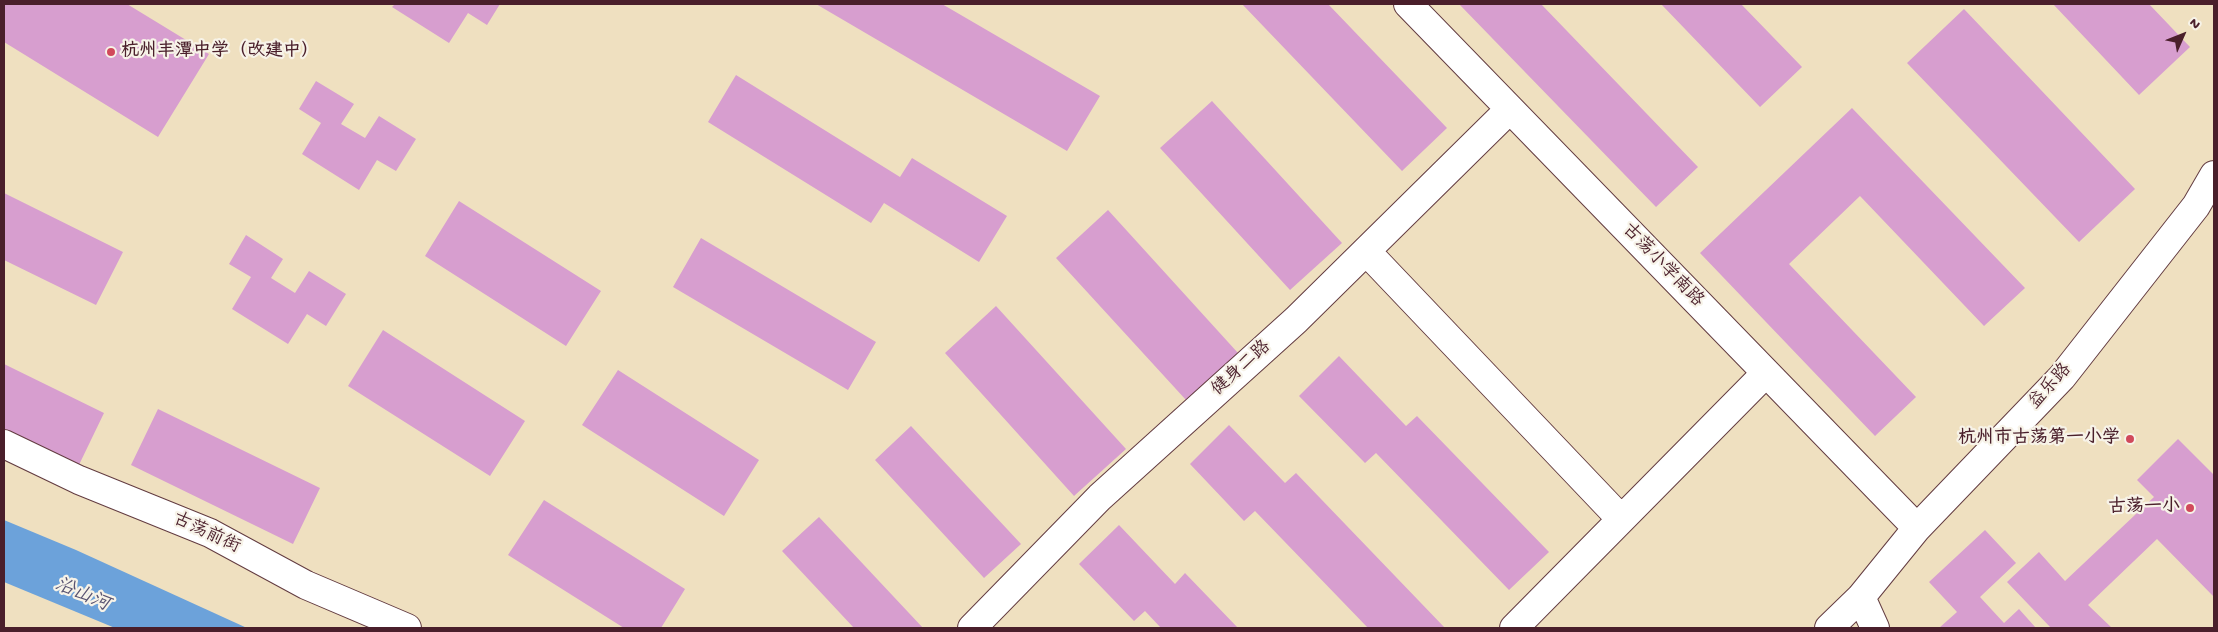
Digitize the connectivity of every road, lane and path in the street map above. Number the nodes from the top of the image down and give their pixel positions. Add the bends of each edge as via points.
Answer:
1 (1408, 4) edge
2 (1510, 109) junction
3 (2214, 175) edge
4 (1366, 252) junction
5 (1766, 373) junction
6 (4, 444) edge
7 (1622, 519) junction
8 (1917, 528) junction
9 (1861, 597) junction
10 (407, 628) edge
11 (972, 628) edge
12 (1514, 628) edge
13 (1829, 628) edge
14 (1875, 628) edge

1 - 2 street, 古荡小学南路
2 - 4 street, 健身二路
2 - 5 street, 古荡小学南路
3 - 8 street, 益乐路 via 2196,206 2062,377
4 - 7 street
4 - 11 street, 健身二路 via 1296,320 1100,497
5 - 7 street
5 - 8 street, 古荡小学南路
6 - 10 street, 古荡前街 via 79,480 210,533 306,585
7 - 12 street
8 - 9 street, 益乐路
9 - 13 street, 益乐路
9 - 14 street

